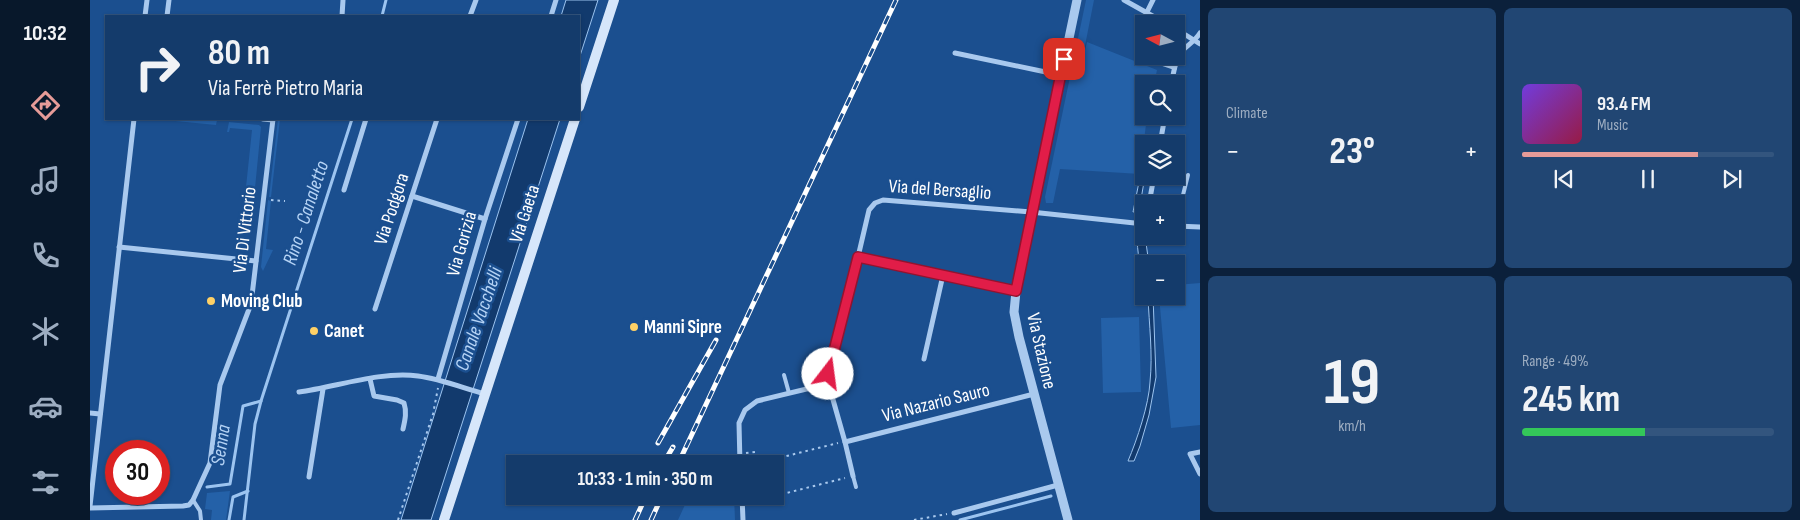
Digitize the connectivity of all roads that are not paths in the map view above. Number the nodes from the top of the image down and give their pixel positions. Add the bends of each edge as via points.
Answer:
1 (147, 0) edge
2 (169, 0) edge
3 (343, 0) edge
4 (476, 0) edge
5 (556, 0) edge
6 (614, 0) edge
7 (1076, 0) edge
8 (1124, 0) edge
9 (1153, 0) edge
10 (1147, 12) junction
11 (146, 15) edge
12 (167, 15) edge
13 (342, 15) edge
14 (470, 15) edge
15 (551, 15) edge
16 (1152, 15) edge
17 (1200, 33) edge
18 (1185, 34) edge
19 (1198, 42) edge
20 (955, 53) dead end
21 (1166, 65) edge
22 (1175, 68) junction
23 (1174, 75) edge
24 (1060, 76) junction
25 (580, 104) edge
26 (134, 120) edge
27 (273, 120) edge
28 (366, 120) edge
29 (437, 120) edge
30 (518, 120) edge
31 (575, 120) edge
32 (1188, 175) dead end
33 (344, 190) dead end
34 (1183, 195) edge
35 (412, 196) junction
36 (1031, 212) junction
37 (485, 219) junction
38 (1135, 223) edge
39 (1185, 225) edge
40 (1200, 227) edge
41 (119, 246) junction
42 (858, 257) junction
43 (256, 261) junction
44 (943, 275) junction
45 (1016, 291) junction
46 (375, 309) dead end
47 (924, 359) dead end
48 (784, 375) dead end
49 (370, 379) junction
50 (438, 380) junction
51 (824, 382) junction
52 (323, 389) junction
53 (298, 392) dead end
54 (789, 393) junction
55 (485, 394) junction
56 (1034, 394) junction
57 (90, 413) edge
58 (100, 414) junction
59 (403, 429) dead end
60 (845, 442) junction
61 (1200, 452) edge
62 (740, 455) edge
63 (1200, 474) edge
64 (853, 476) joint
65 (309, 477) dead end
66 (1058, 485) junction
67 (856, 487) dead end
68 (193, 500) junction
69 (742, 505) edge
70 (90, 507) edge
71 (954, 513) road end
72 (200, 520) edge
73 (444, 520) edge
74 (743, 520) edge
75 (1068, 520) edge

1 - 11 street
2 - 12 street
3 - 13 street
4 - 14 street
5 - 15 street
6 - 25 main road
7 - 24 street, Via Stazione
8 - 10 street
9 - 10 street
10 - 16 street
17 - 19 street
18 - 19 street
19 - 22 street via 1182,51
20 - 24 street
21 - 22 lane
22 - 23 street
24 - 36 street, Via Stazione
26 - 41 street
27 - 43 street, Via Di Vittorio
28 - 33 street
29 - 35 street, Via Podgora
30 - 37 street, Via Gorizia
31 - 55 main road, Via Gaeta
32 - 34 lane
35 - 37 street
35 - 46 street, Via Podgora
36 - 38 street
36 - 42 street, Via del Bersaglio via 883,200 875,202 869,210
36 - 45 street, Via Stazione
37 - 50 street, Via Gorizia
39 - 40 street
41 - 43 street
41 - 58 street
42 - 44 street
42 - 51 street
43 - 68 street, Via Di Vittorio via 251,304 220,385 210,463
44 - 45 street
44 - 47 street
45 - 56 street, Via Stazione via 1016,326
48 - 54 lane
49 - 50 street via 399,375
49 - 52 street
49 - 59 street via 374,396 404,403 406,419
50 - 55 street
51 - 54 street
51 - 60 street via 830,389
52 - 53 street
52 - 65 street
54 - 62 street via 757,401 745,410 739,423
55 - 73 main road, Via Gaeta
56 - 60 street, Via Nazario Sauro
56 - 66 street, Via Stazione
57 - 58 street
58 - 70 street
60 - 64 street
61 - 63 street via 1190,454
64 - 67 lane
66 - 71 street
66 - 75 street, Via Stazione
68 - 70 street via 189,505 175,508
68 - 72 lane via 200,511
69 - 74 street

